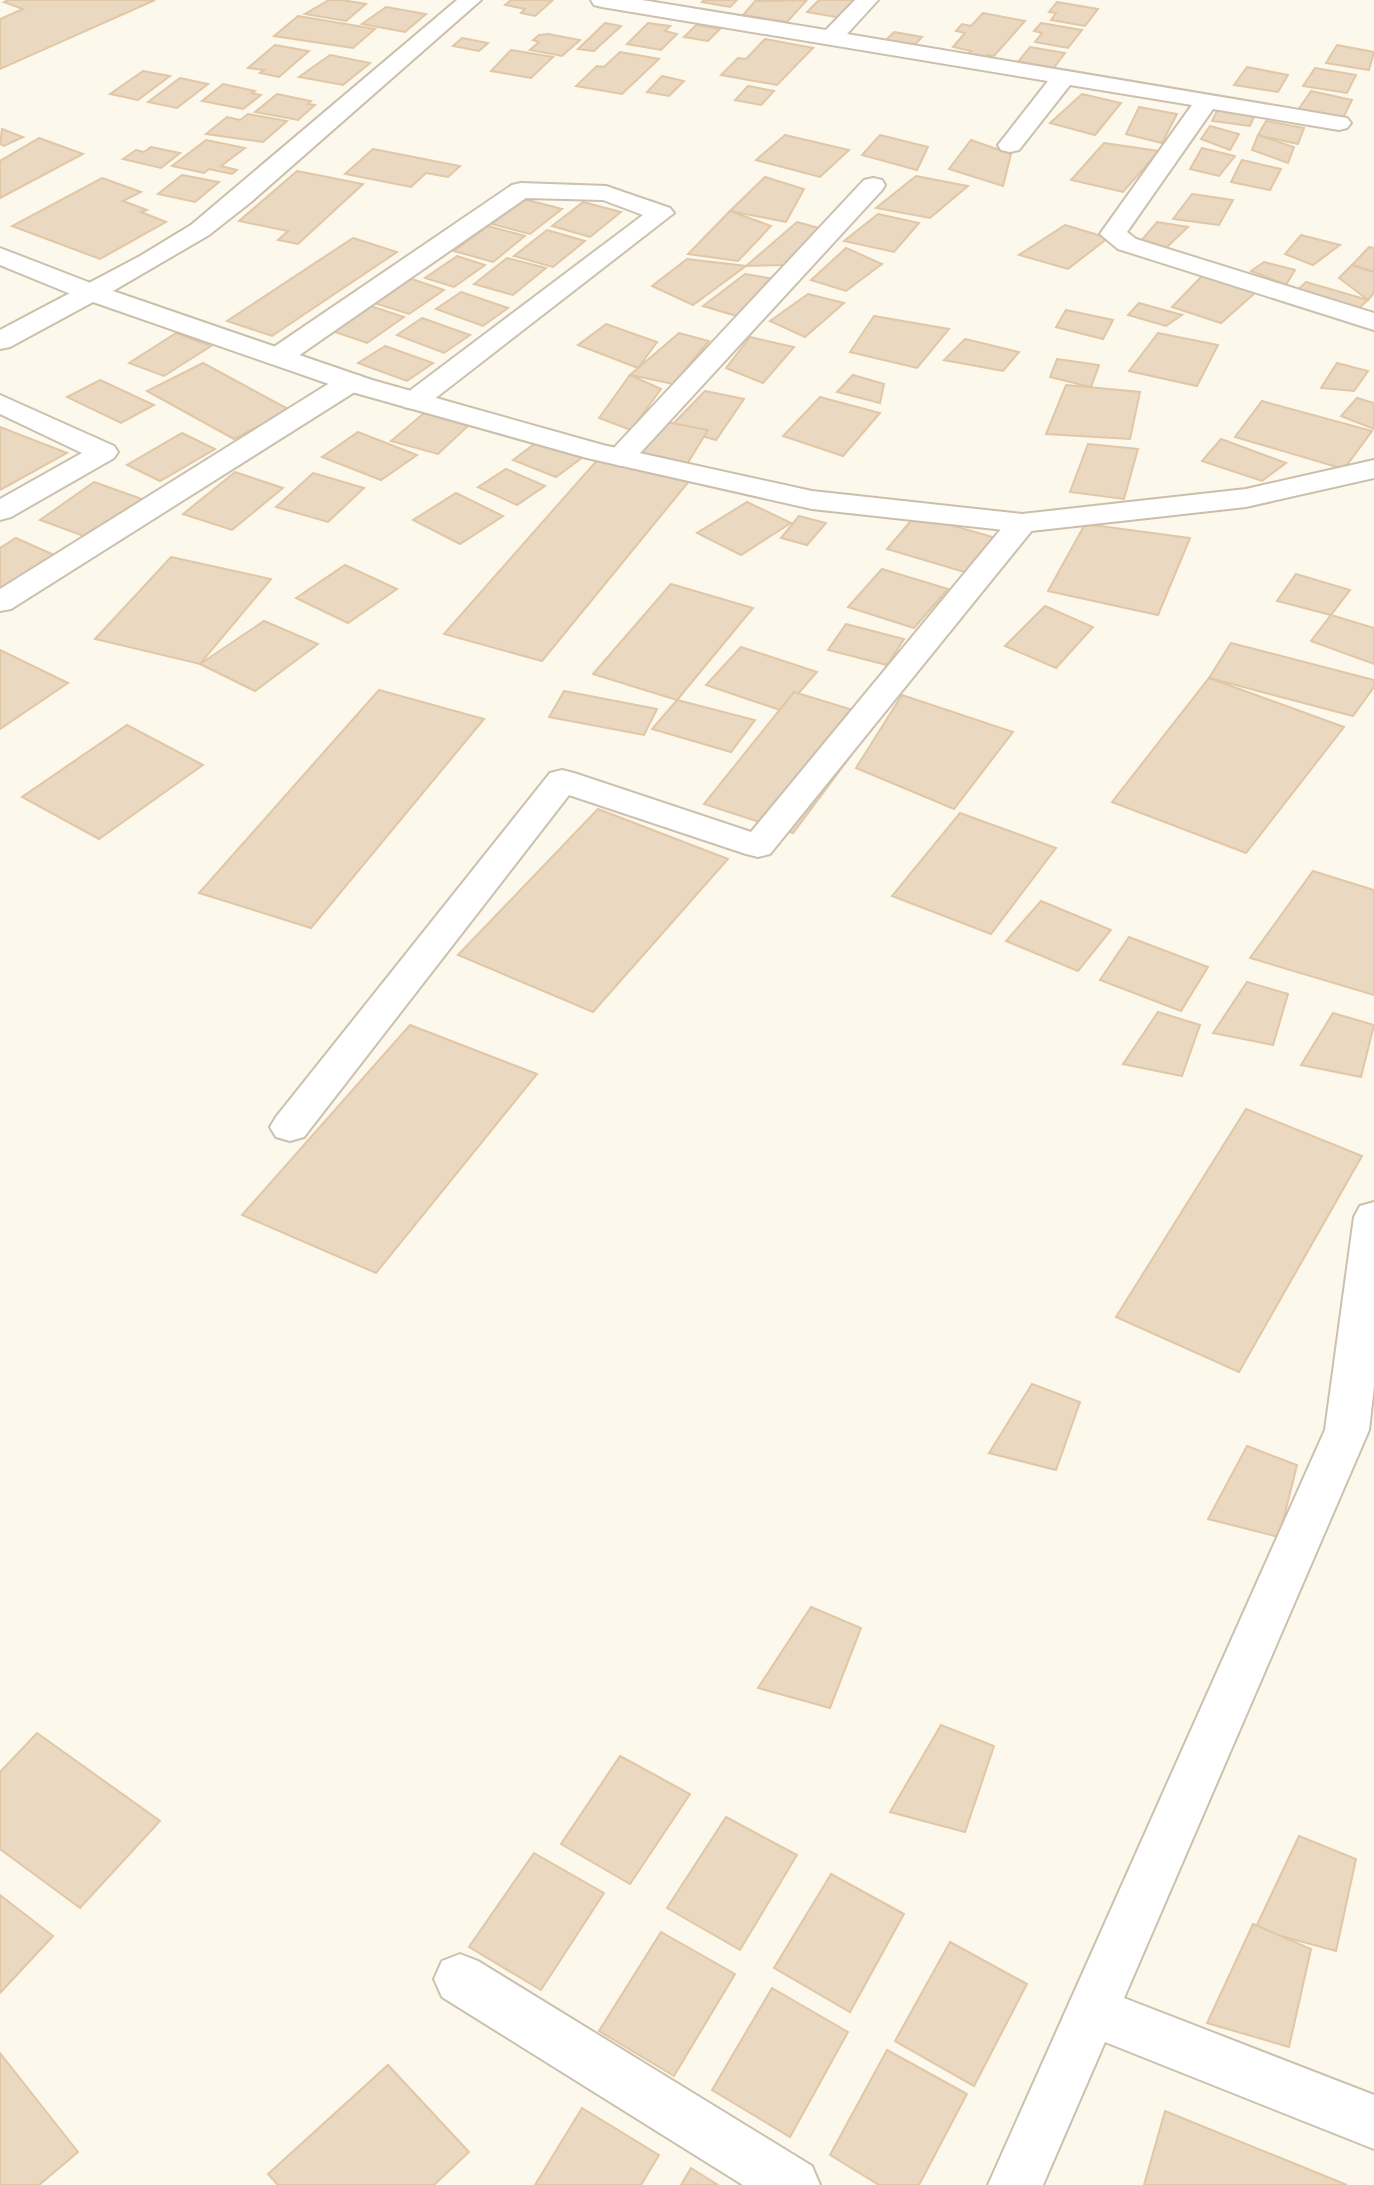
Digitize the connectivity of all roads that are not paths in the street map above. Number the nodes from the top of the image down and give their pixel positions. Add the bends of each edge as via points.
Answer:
1 (470, 0) edge
2 (603, 0) edge
3 (867, 0) edge
4 (831, 38) junction
5 (1064, 77) junction
6 (1207, 101) junction
7 (1339, 123) dead end
8 (1010, 145) dead end
9 (873, 185) dead end
10 (0, 256) edge
11 (92, 293) junction
12 (1374, 322) edge
13 (0, 341) edge
14 (278, 357) junction
15 (351, 382) junction
16 (414, 401) junction
17 (0, 403) edge
18 (621, 457) junction
19 (1374, 469) edge
20 (0, 511) edge
21 (1022, 523) junction
22 (0, 602) edge
23 (290, 1127) dead end
24 (1374, 1217) edge
25 (1360, 1433) edge
26 (460, 1979) dead end
27 (1091, 2011) junction
28 (1374, 2122) edge
29 (793, 2185) edge
30 (1015, 2185) edge

1 - 11 street via 200,230
2 - 4 street
3 - 4 street
4 - 5 street
5 - 6 street
5 - 8 street
6 - 7 street
6 - 12 street via 1113,234 1127,244
9 - 18 street
10 - 11 street
11 - 13 street
11 - 14 street
14 - 15 street
14 - 16 street via 521,190 606,193 661,213
15 - 16 street
15 - 22 street
16 - 18 street
17 - 20 street via 104,452
18 - 21 street via 811,500
19 - 21 street via 1246,498
21 - 23 street via 758,846 562,781
24 - 25 street
25 - 27 street
26 - 29 street
27 - 28 street
27 - 30 street

